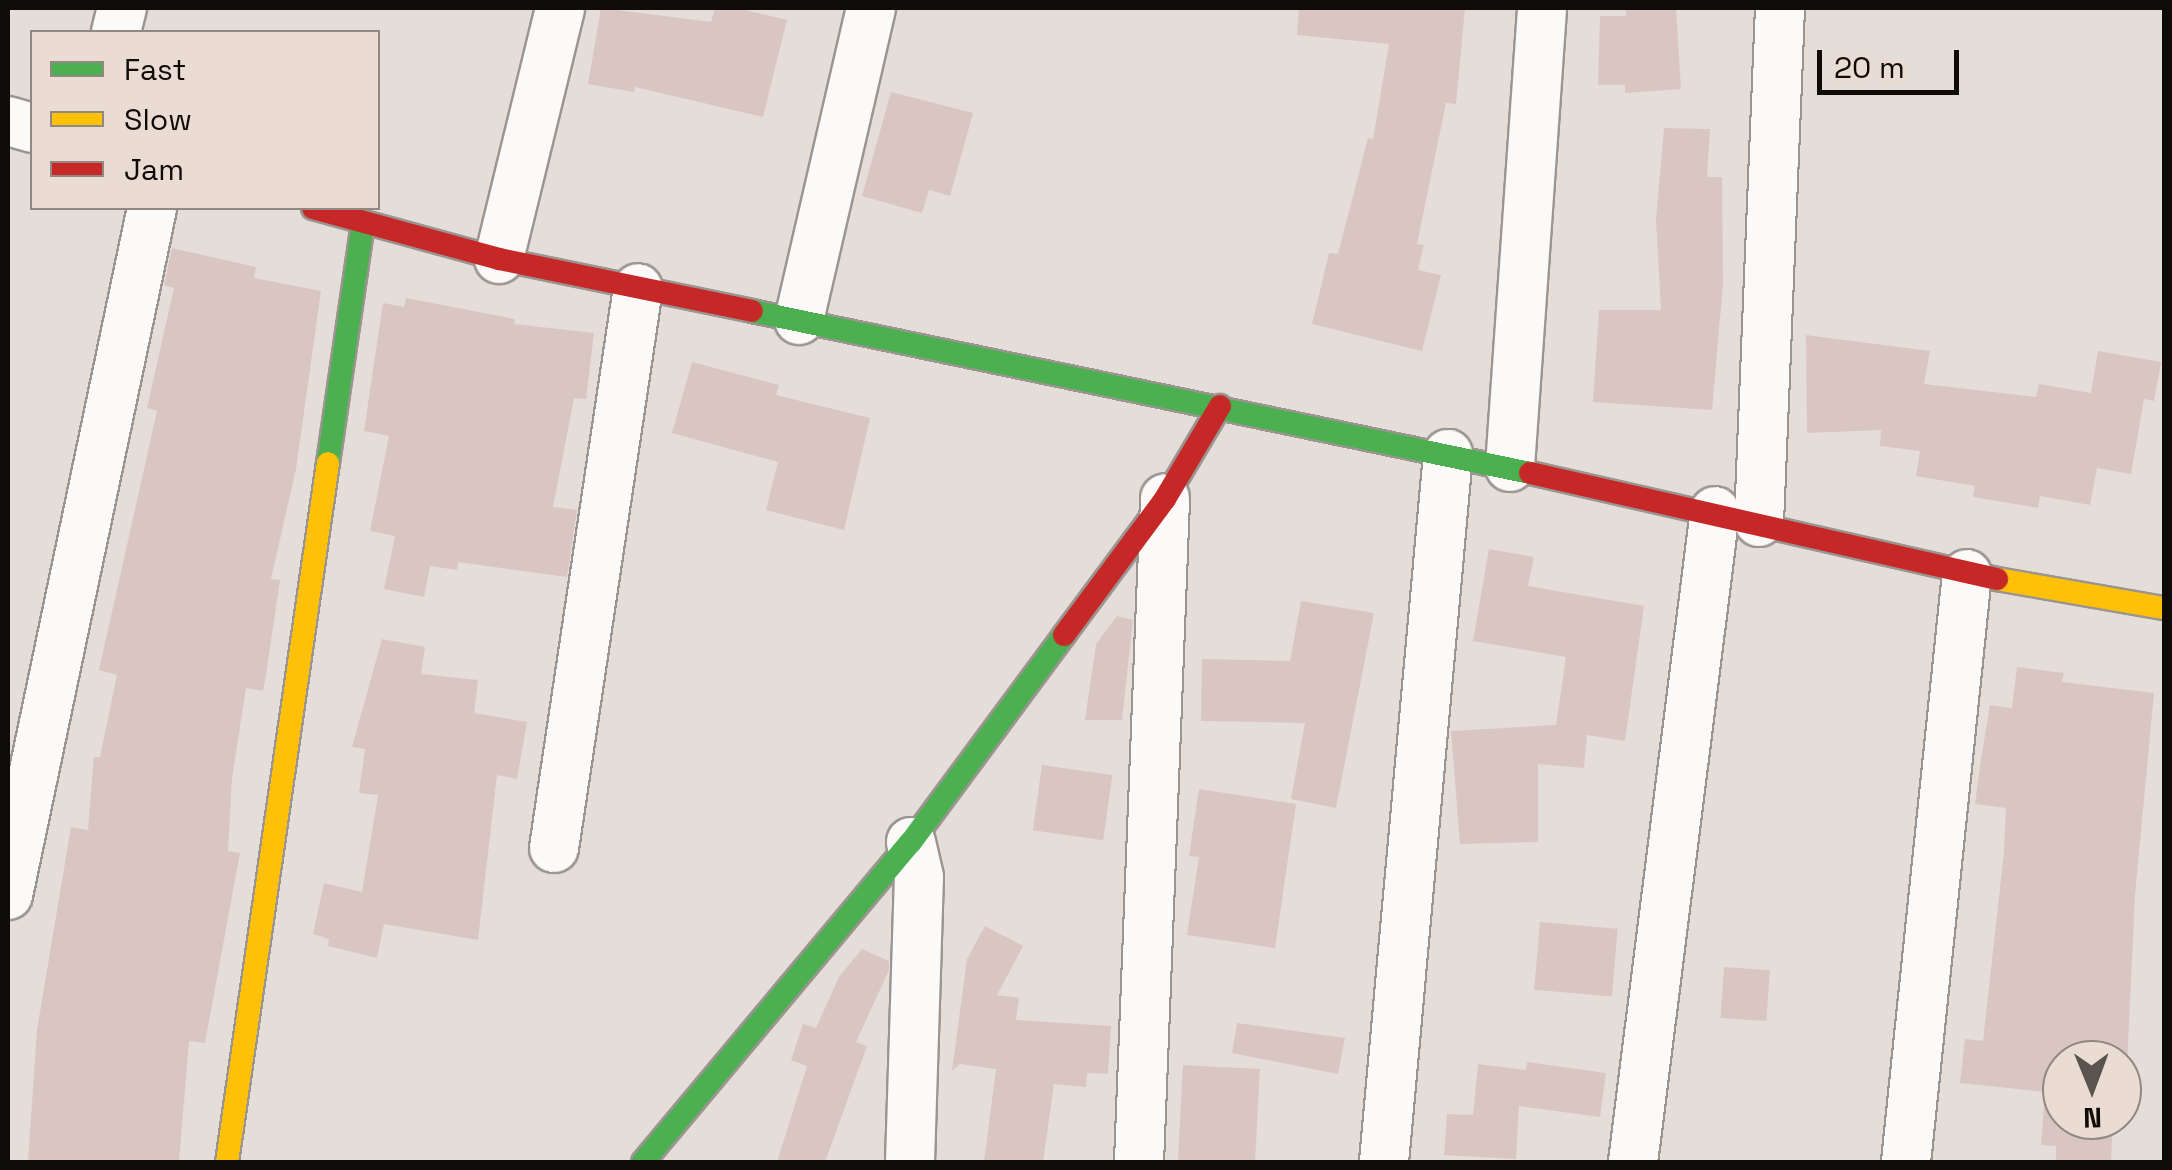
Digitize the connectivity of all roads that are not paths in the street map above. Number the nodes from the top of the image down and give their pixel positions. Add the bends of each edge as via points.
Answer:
1 (560, 8) edge
2 (871, 8) edge
3 (1542, 8) edge
4 (1780, 8) edge
5 (152, 210) edge
6 (320, 210) edge
7 (363, 222) junction
8 (500, 259) junction
9 (638, 288) junction
10 (799, 320) junction
11 (1220, 406) junction
12 (1448, 454) junction
13 (1510, 467) junction
14 (1164, 499) junction
15 (1737, 516) junction
16 (1967, 574) junction
17 (2164, 608) edge
18 (911, 842) junction
19 (554, 848) dead end
20 (8, 895) edge
21 (227, 1162) edge
22 (643, 1162) edge
23 (910, 1162) edge
24 (1139, 1162) edge
25 (1384, 1162) edge
26 (1633, 1162) edge
27 (1906, 1162) edge

1 - 8 street
2 - 10 street
3 - 13 street
4 - 15 street
5 - 20 street
6 - 7 street
7 - 8 street
7 - 21 street
8 - 9 street
9 - 10 street
9 - 19 street
10 - 11 street
11 - 12 street
11 - 14 street
12 - 13 street
12 - 25 street
13 - 15 street
14 - 18 street
14 - 24 street via 1168,531
15 - 16 street
15 - 26 street
16 - 17 street
16 - 27 street
18 - 22 street
18 - 23 street via 919,877

